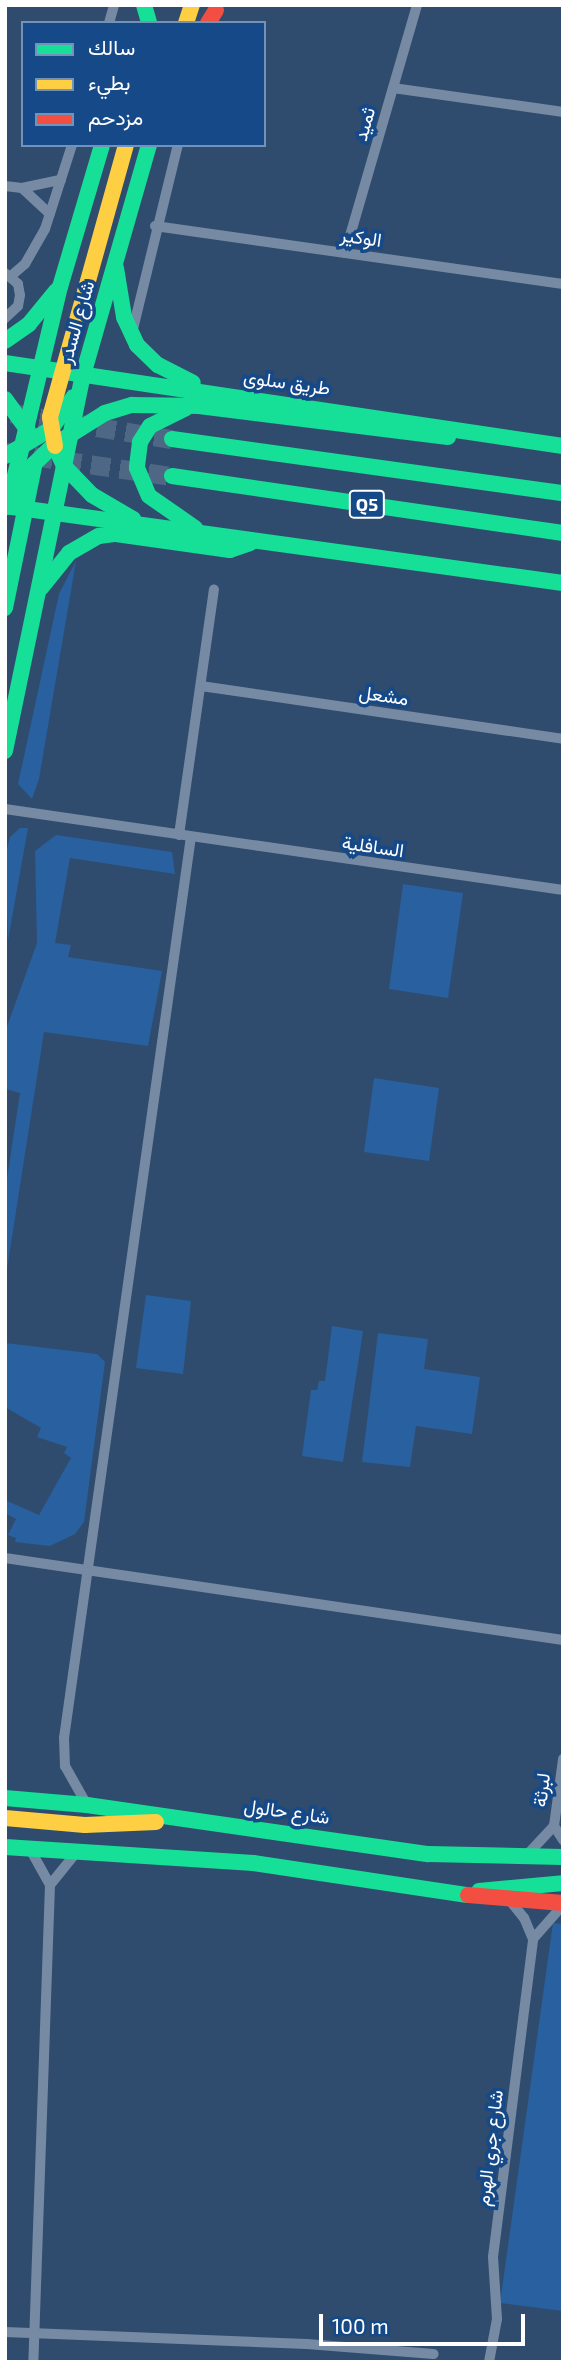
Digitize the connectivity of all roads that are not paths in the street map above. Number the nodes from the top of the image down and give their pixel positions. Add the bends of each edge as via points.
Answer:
1 (417, 5) edge
2 (393, 88) junction
3 (563, 111) edge
4 (71, 147) edge
5 (101, 147) edge
6 (125, 147) edge
7 (148, 147) edge
8 (177, 147) edge
9 (61, 180) junction
10 (5, 186) edge
11 (22, 188) junction
12 (50, 214) junction
13 (155, 226) junction
14 (345, 253) junction
15 (115, 262) junction
16 (8, 274) edge
17 (563, 284) edge
18 (60, 287) junction
19 (5, 318) edge
20 (132, 335) junction
21 (5, 341) edge
22 (5, 363) edge
23 (40, 368) junction
24 (60, 371) junction
25 (83, 375) junction
26 (218, 393) junction
27 (5, 399) edge
28 (199, 406) junction
29 (26, 426) junction
30 (70, 433) junction
31 (52, 437) junction
32 (172, 439) tunnel mouth
33 (507, 439) junction
34 (27, 446) junction
35 (563, 446) edge
36 (5, 456) edge
37 (34, 464) junction
38 (64, 466) junction
39 (172, 476) tunnel mouth
40 (563, 493) edge
41 (6, 509) edge
42 (26, 509) junction
43 (53, 513) junction
44 (145, 524) junction
45 (563, 533) edge
46 (212, 536) junction
47 (254, 541) junction
48 (563, 583) edge
49 (214, 589) dead end
50 (37, 593) junction
51 (5, 608) edge
52 (201, 686) junction
53 (563, 739) edge
54 (5, 751) edge
55 (5, 809) edge
56 (179, 835) junction
57 (191, 837) junction
58 (563, 890) edge
59 (5, 1558) edge
60 (91, 1569) junction
61 (563, 1640) edge
62 (563, 1759) edge
63 (5, 1798) edge
64 (87, 1805) junction
65 (5, 1818) edge
66 (194, 1820) junction
67 (554, 1826) junction
68 (563, 1840) edge
69 (5, 1847) edge
70 (30, 1849) junction
71 (75, 1854) junction
72 (525, 1857) junction
73 (563, 1857) edge
74 (563, 1883) edge
75 (50, 1885) junction
76 (456, 1893) junction
77 (510, 1901) junction
78 (563, 1904) edge
79 (533, 1939) junction
80 (5, 2332) edge
81 (33, 2333) junction
82 (434, 2354) dead end
83 (33, 2362) edge
84 (489, 2362) edge

1 - 2 street, ثميد
2 - 3 street
2 - 14 street, ثميد
4 - 9 street
5 - 18 main road, شارع السدر
6 - 24 main road
7 - 15 main road, شارع السدر
8 - 13 street
9 - 11 street
9 - 12 street
10 - 11 street
11 - 12 street
12 - 16 street via 33,254
13 - 14 street, الوكير
13 - 20 street
14 - 17 street, الوكير
15 - 20 main road via 121,306
15 - 25 main road, شارع السدر
16 - 19 street via 20,295 18,306
18 - 21 main road via 29,324
18 - 23 main road, شارع السدر
20 - 26 main road via 143,352 168,372
22 - 23 main road, طريق سلوى
23 - 24 main road, طريق سلوى
23 - 29 main road, شارع السدر
24 - 25 main road, طريق سلوى
24 - 31 main road
25 - 26 main road, طريق سلوى
25 - 30 main road, شارع السدر
25 - 31 main road
26 - 33 main road, طريق سلوى
27 - 29 main road
28 - 30 main road via 132,405 104,413
28 - 33 main road via 396,434
28 - 46 main road via 167,414 150,426 140,442 137,468 143,487 159,506
29 - 34 main road, شارع السدر
30 - 31 main road
30 - 38 main road, شارع السدر
31 - 34 main road
31 - 37 main road
31 - 38 main road
32 - 40 main road, Q5
33 - 35 main road, طريق سلوى
34 - 36 main road
34 - 37 main road
34 - 41 main road, شارع السدر
37 - 41 main road
37 - 42 main road
38 - 43 main road, شارع السدر
38 - 44 main road via 103,503
39 - 45 main road, Q5
41 - 42 main road
42 - 43 main road
42 - 51 main road
43 - 44 main road
43 - 50 main road, شارع السدر
44 - 46 main road
46 - 47 main road
47 - 48 main road
47 - 50 main road via 230,550 116,534 99,536 69,553
49 - 52 street
50 - 54 main road, شارع السدر
52 - 53 street, مشعل
52 - 56 street
55 - 56 street, السافلية
56 - 57 street, السافلية
57 - 58 street, السافلية
57 - 60 street via 163,1016
59 - 60 street
60 - 61 street
60 - 64 street via 66,1720 65,1766
62 - 67 street, لبرثة
63 - 64 main road, شارع حالول
64 - 66 main road, شارع حالول
65 - 66 main road via 85,1825
66 - 72 main road, شارع حالول via 397,1850
67 - 68 street, لبرثة
67 - 72 street, لبرثة
69 - 70 main road
70 - 71 main road
70 - 75 street
71 - 75 street
71 - 76 main road via 253,1863
72 - 73 main road, شارع حالول
74 - 76 main road
75 - 81 street via 41,2221
76 - 77 main road
77 - 78 main road
77 - 79 street
78 - 79 street
79 - 84 street, شارع جري الهرم via 493,2257 497,2319
80 - 81 street
81 - 82 street
81 - 83 street

